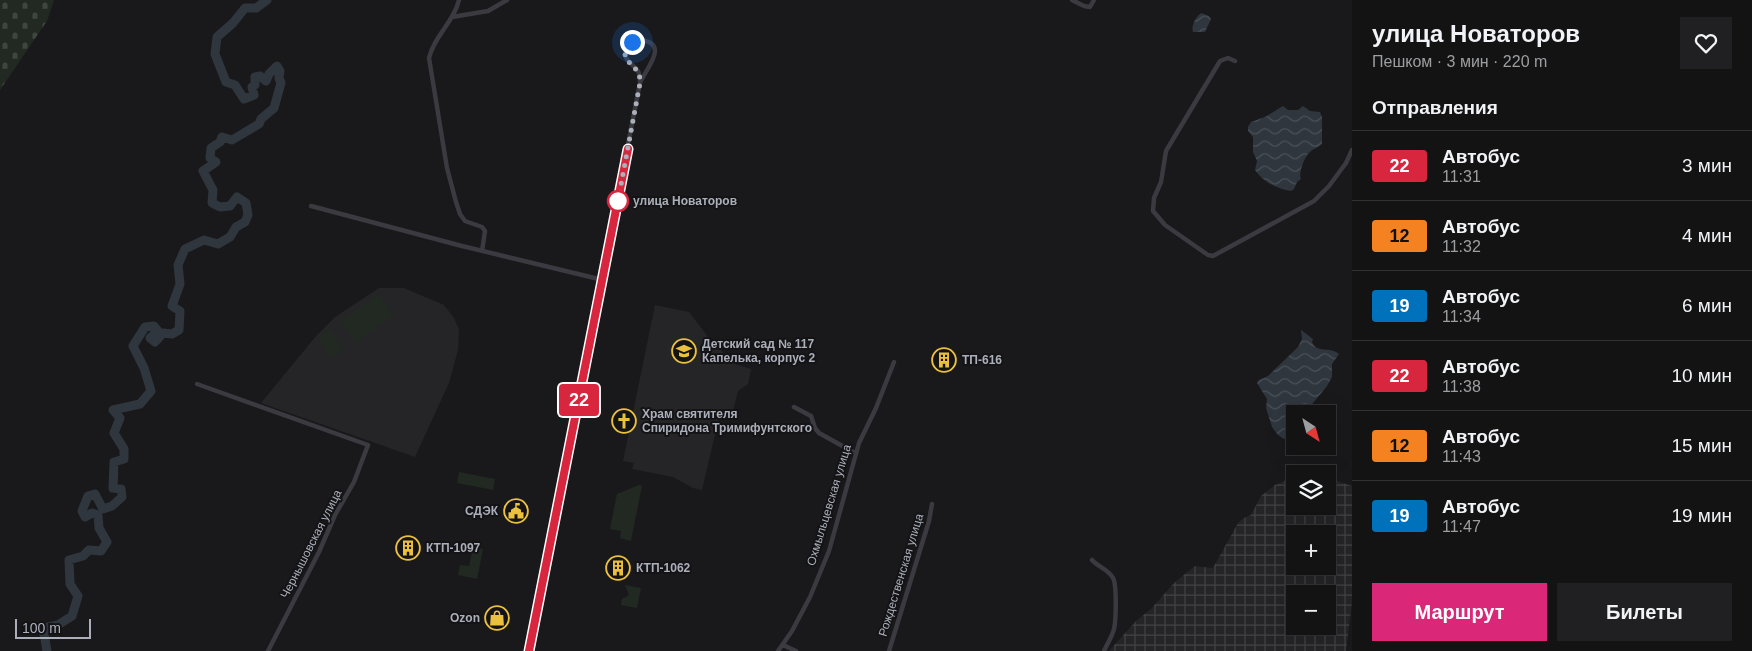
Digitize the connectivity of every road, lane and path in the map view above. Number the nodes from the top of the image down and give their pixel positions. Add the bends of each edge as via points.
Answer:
1 (459, 0) edge
2 (507, 0) edge
3 (1072, 0) edge
4 (1094, 0) edge
5 (452, 17) junction
6 (1236, 61) dead end
7 (640, 83) junction
8 (1352, 150) edge
9 (311, 206) dead end
10 (482, 251) junction
11 (603, 280) junction
12 (894, 362) dead end
13 (197, 384) dead end
14 (794, 407) dead end
15 (855, 453) junction
16 (932, 504) dead end
17 (1092, 560) dead end
18 (783, 645) junction
19 (268, 651) edge
20 (529, 651) edge
21 (778, 651) edge
22 (796, 651) edge
23 (889, 651) edge
24 (1104, 651) edge

1 - 5 street
2 - 5 street via 488,11
3 - 4 street via 1090,7
5 - 10 street via 431,51 430,66 456,202 465,221 485,231
6 - 8 street via 1228,58 1220,61 1166,151 1153,211 1165,225 1213,256 1314,201 1329,186
7 - 7 street via 655,56 652,45 643,40 632,42 626,54 628,62 638,72
7 - 11 street
9 - 10 street
10 - 11 street
11 - 20 street
12 - 15 street, Охмыльцевская улица
13 - 19 street, Чернышовская улица via 368,445 354,482
14 - 15 street via 811,416 819,434
15 - 18 street, Охмыльцевская улица via 829,551 803,612
16 - 23 street, Рождественская улица
17 - 24 street via 1114,579 1116,590 1114,629
18 - 21 street, Охмыльцевская улица
18 - 22 street

